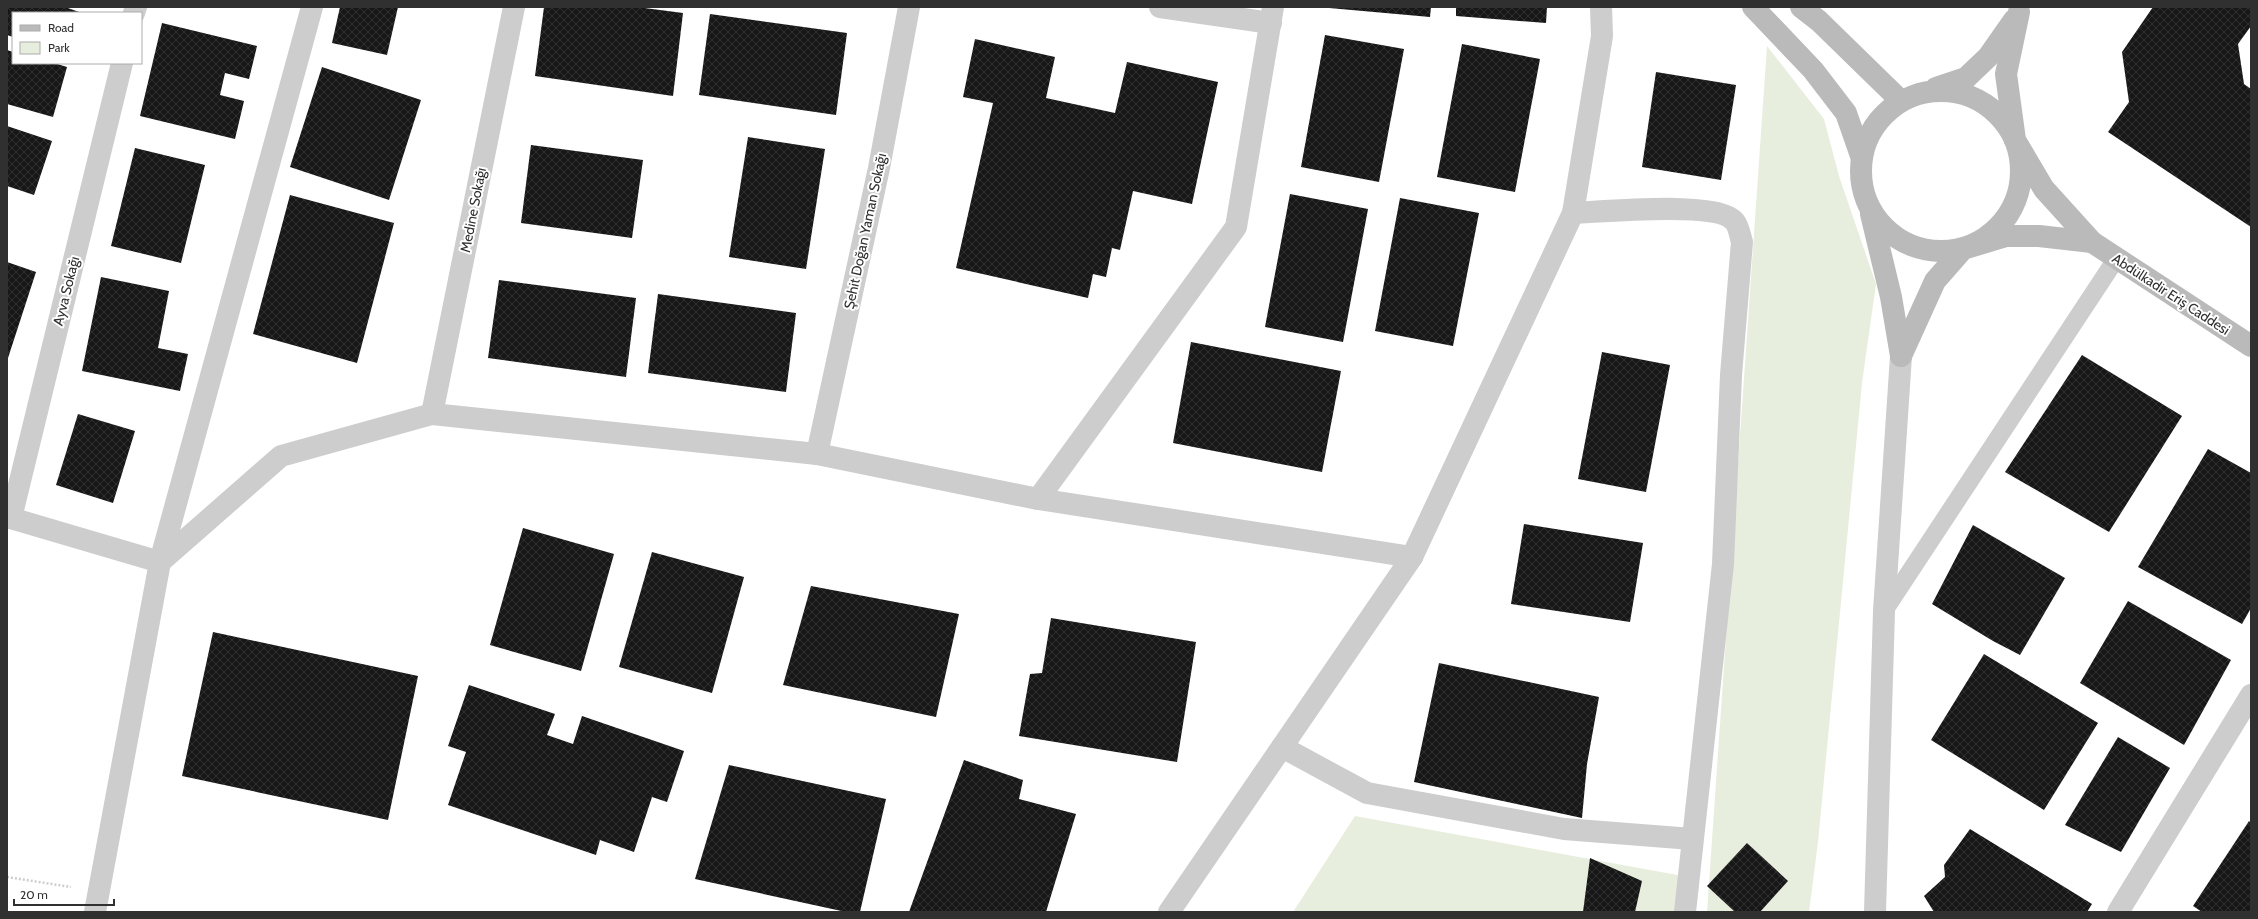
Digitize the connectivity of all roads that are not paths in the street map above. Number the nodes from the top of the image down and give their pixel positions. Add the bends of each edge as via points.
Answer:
1 (312, 7) edge
2 (514, 7) edge
3 (909, 7) edge
4 (1160, 7) edge
5 (1601, 7) edge
6 (1617, 7) edge
7 (1753, 7) edge
8 (1801, 7) edge
9 (2020, 10) edge
10 (1820, 14) edge
11 (1272, 15) edge
12 (1602, 36) junction
13 (122, 64) edge
14 (1926, 92) junction
15 (1901, 101) junction
16 (2015, 140) junction
17 (1861, 156) junction
18 (1870, 209) junction
19 (1573, 213) junction
20 (2092, 242) junction
21 (1963, 249) junction
22 (2116, 259) junction
23 (2251, 346) edge
24 (1901, 356) junction
25 (432, 414) junction
26 (817, 454) junction
27 (1038, 499) junction
28 (9, 518) edge
29 (1412, 556) junction
30 (160, 562) junction
31 (1884, 611) junction
32 (2251, 695) edge
33 (1282, 747) junction
34 (1692, 839) junction
35 (97, 902) edge
36 (1169, 912) edge
37 (1685, 912) edge
38 (1875, 912) edge
39 (2118, 912) edge

1 - 30 street
2 - 25 street, Medine Sokağı
3 - 26 street, Şehit Doğan Yaman Sokağı via 879,168
4 - 11 street
5 - 12 street
6 - 12 street
7 - 17 main road via 1813,70 1846,113
8 - 10 main road
9 - 14 main road via 1988,56 1966,78
9 - 16 main road via 2006,74
10 - 15 main road
11 - 27 street via 1236,227
12 - 19 street
13 - 28 street, Ayva Sokağı
14 - 15 main road
14 - 16 main road, Abdülkadir Eriş Caddesi via 1954,92 1979,100 2000,117
15 - 17 main road via 1882,115 1868,132
16 - 20 main road, Abdülkadir Eriş Caddesi via 2044,189
16 - 21 main road via 2021,173 2018,193 2007,218 1988,237
17 - 18 main road via 1861,184
18 - 21 main road via 1887,231 1910,245 1936,251
18 - 24 main road via 1891,297
19 - 29 street
19 - 34 street via 1688,209 1720,212 1735,222 1742,242 1731,375 1723,564
20 - 21 main road via 2039,236 2006,236
20 - 22 main road, Abdülkadir Eriş Caddesi
21 - 24 main road via 1935,281
22 - 23 main road, Abdülkadir Eriş Caddesi
22 - 31 lane
24 - 31 street
25 - 26 street
25 - 30 street via 281,456
26 - 27 street
27 - 29 street
28 - 30 street
29 - 33 street
30 - 35 street
31 - 38 street
32 - 39 street
33 - 34 street via 1367,793 1564,829
33 - 36 street
34 - 37 street

